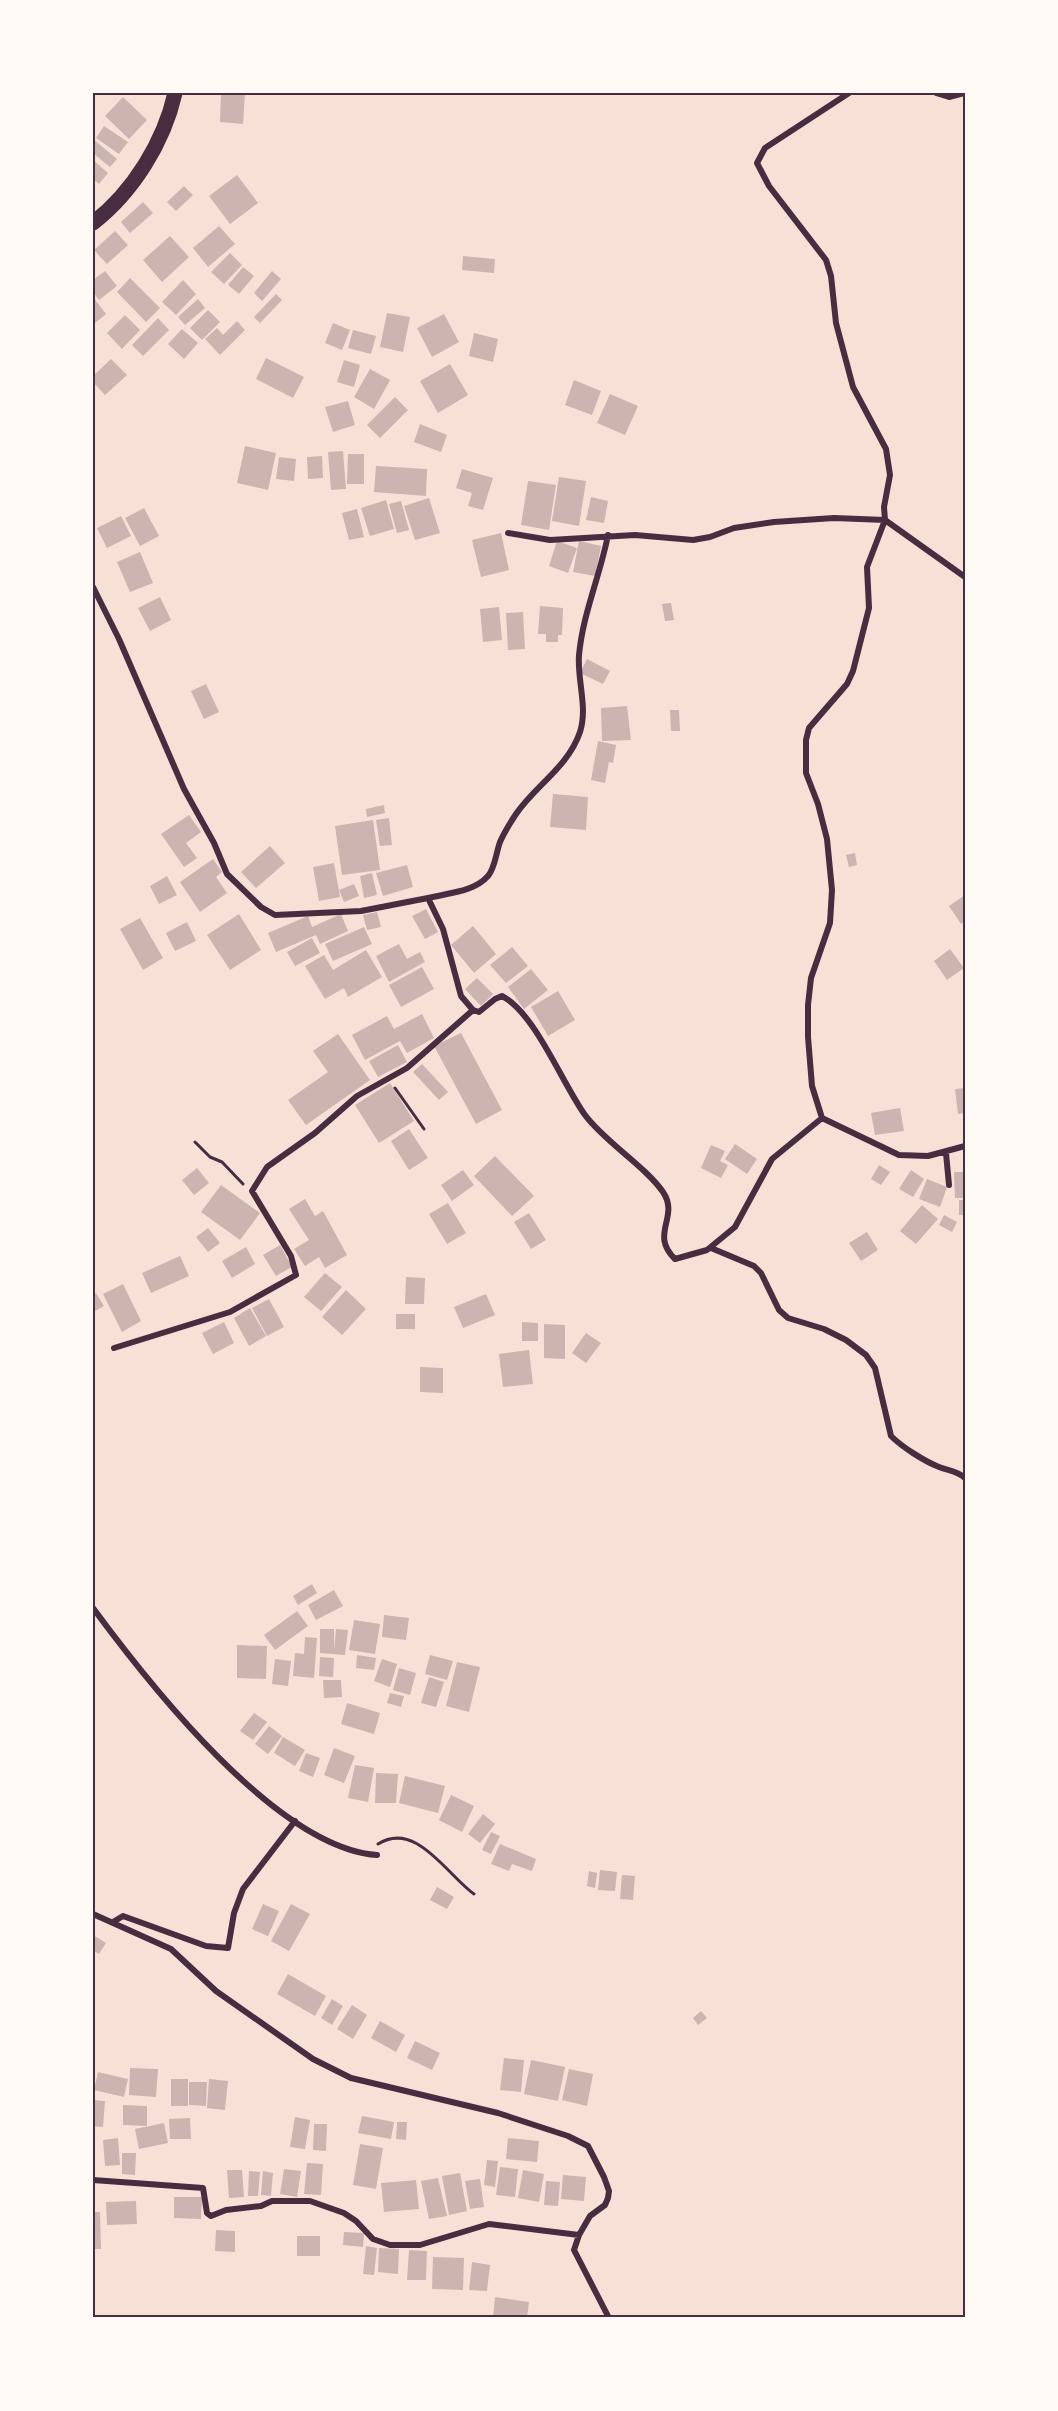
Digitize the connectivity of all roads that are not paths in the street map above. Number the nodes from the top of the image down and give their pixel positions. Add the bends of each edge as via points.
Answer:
1 (175, 93) edge
2 (849, 93) edge
3 (936, 93) edge
4 (964, 93) edge
5 (93, 223) edge
6 (885, 520) junction
7 (508, 533) dead end
8 (608, 535) junction
9 (965, 578) edge
10 (93, 587) edge
11 (428, 898) junction
12 (473, 1010) junction
13 (825, 1119) junction
14 (965, 1146) edge
15 (946, 1153) junction
16 (949, 1185) dead end
17 (711, 1248) junction
18 (114, 1348) dead end
19 (965, 1478) edge
20 (93, 1608) edge
21 (295, 1821) junction
22 (377, 1855) dead end
23 (93, 1914) edge
24 (113, 1922) junction
25 (93, 2180) edge
26 (579, 2235) junction
27 (609, 2318) edge

1 - 5 highway via 165,129 150,158
2 - 6 street via 765,148 757,163 769,186 826,260 836,323 854,387 886,449 890,475
3 - 4 street via 948,98
6 - 8 street via 774,522 693,540
6 - 9 street
6 - 13 street via 867,567 869,608 854,671 809,728 806,740 807,773 827,839 832,882 830,923 809,993 810,1065 816,1105
7 - 8 street via 550,540
8 - 11 street via 583,620 579,657 583,703 581,729 574,747 516,814 501,840 489,875 475,887
10 - 11 street via 184,789 227,874 261,907 275,915 362,911
11 - 12 street via 443,929 461,996
12 - 17 street via 479,1012 502,996 530,1022 586,1116 663,1192 669,1210 663,1235 665,1249 675,1259
12 - 18 street via 407,1068 357,1096 315,1133 267,1167 252,1191 291,1256 296,1275 230,1312
13 - 15 street via 899,1155
13 - 17 street via 772,1159 735,1227
14 - 15 street
15 - 16 street
17 - 19 street via 754,1266 778,1310 788,1318 824,1329 866,1355 875,1368 891,1436 927,1461 955,1470
20 - 21 street via 129,1656 219,1759
21 - 22 street via 354,1852
21 - 24 street via 243,1888 225,1949 123,1916
23 - 24 street
24 - 26 street via 171,1949 216,1991 313,2059 351,2078 498,2113 588,2146 609,2191 605,2205 590,2216
25 - 26 street via 203,2188 211,2216 272,2201 310,2202 344,2213 373,2239 390,2245 420,2245 489,2224
26 - 27 street via 574,2250

